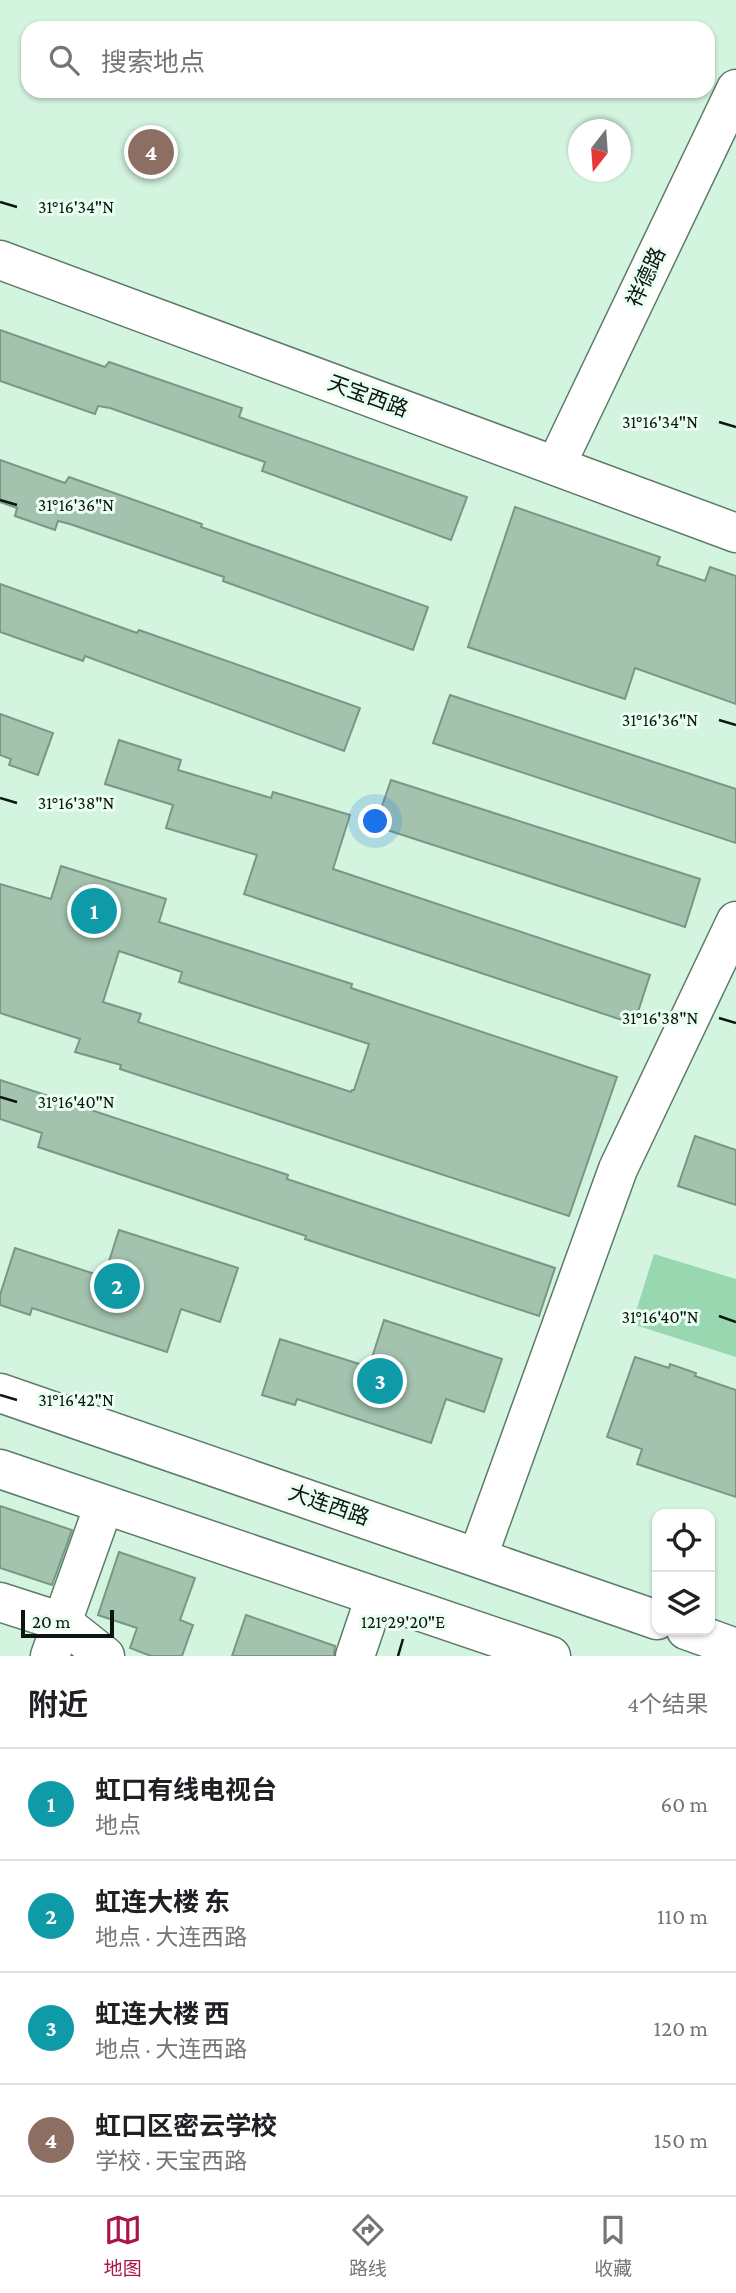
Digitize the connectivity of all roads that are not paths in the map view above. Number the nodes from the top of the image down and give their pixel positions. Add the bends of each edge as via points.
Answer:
1 (736, 89) edge
2 (0, 260) edge
3 (556, 465) junction
4 (736, 533) edge
5 (736, 921) edge
6 (0, 1393) edge
7 (0, 1469) edge
8 (104, 1505) junction
9 (478, 1556) junction
10 (375, 1597) junction
11 (0, 1602) edge
12 (652, 1618) edge
13 (700, 1635) edge
14 (56, 1639) edge
15 (736, 1648) edge
16 (105, 1656) edge
17 (355, 1656) edge
18 (551, 1656) edge

1 - 3 main road, 祥德路
2 - 3 main road, 天宝西路
3 - 4 main road, 天宝西路
5 - 9 main road via 618,1169
6 - 9 main road, 大连西路
7 - 8 main road
8 - 10 main road
8 - 14 main road
9 - 12 main road, 大连西路
10 - 17 main road
10 - 18 main road
11 - 14 main road
13 - 15 main road
14 - 16 main road

